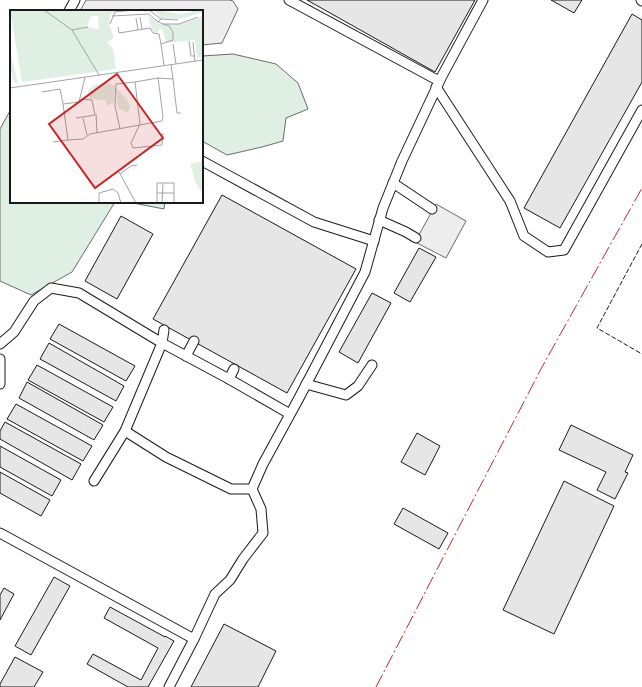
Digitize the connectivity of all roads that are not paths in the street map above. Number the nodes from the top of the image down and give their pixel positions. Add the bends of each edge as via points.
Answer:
1 (75, 0) edge
2 (289, 0) edge
3 (483, 0) edge
4 (70, 10) edge
5 (438, 84) junction
6 (642, 110) edge
7 (203, 162) edge
8 (393, 183) junction
9 (432, 209) dead end
10 (379, 220) junction
11 (416, 238) dead end
12 (374, 241) junction
13 (164, 330) dead end
14 (194, 342) dead end
15 (162, 343) junction
16 (0, 344) edge
17 (186, 356) junction
18 (0, 359) edge
19 (372, 365) dead end
20 (234, 369) dead end
21 (229, 379) junction
22 (0, 384) edge
23 (306, 384) junction
24 (290, 414) junction
25 (125, 431) junction
26 (94, 481) dead end
27 (252, 489) junction
28 (0, 533) edge
29 (194, 639) junction
30 (169, 687) edge

1 - 4 street
2 - 5 street
3 - 5 street
5 - 6 street via 510,201 524,236 548,252 564,250
5 - 8 street
7 - 12 street via 314,222
8 - 9 street
8 - 10 street
10 - 11 street
10 - 12 street
12 - 23 street via 365,272
13 - 15 street
14 - 17 street
15 - 16 street via 79,293 51,288 34,301 14,332
15 - 17 street
15 - 25 street
17 - 21 street
18 - 22 street
19 - 23 street via 358,386 346,395
20 - 21 street
21 - 24 street via 256,389
23 - 24 street
24 - 27 street
25 - 26 street
25 - 27 street via 166,457 231,488
27 - 29 street via 261,509 263,533 230,580 215,594
28 - 29 street
29 - 30 street

